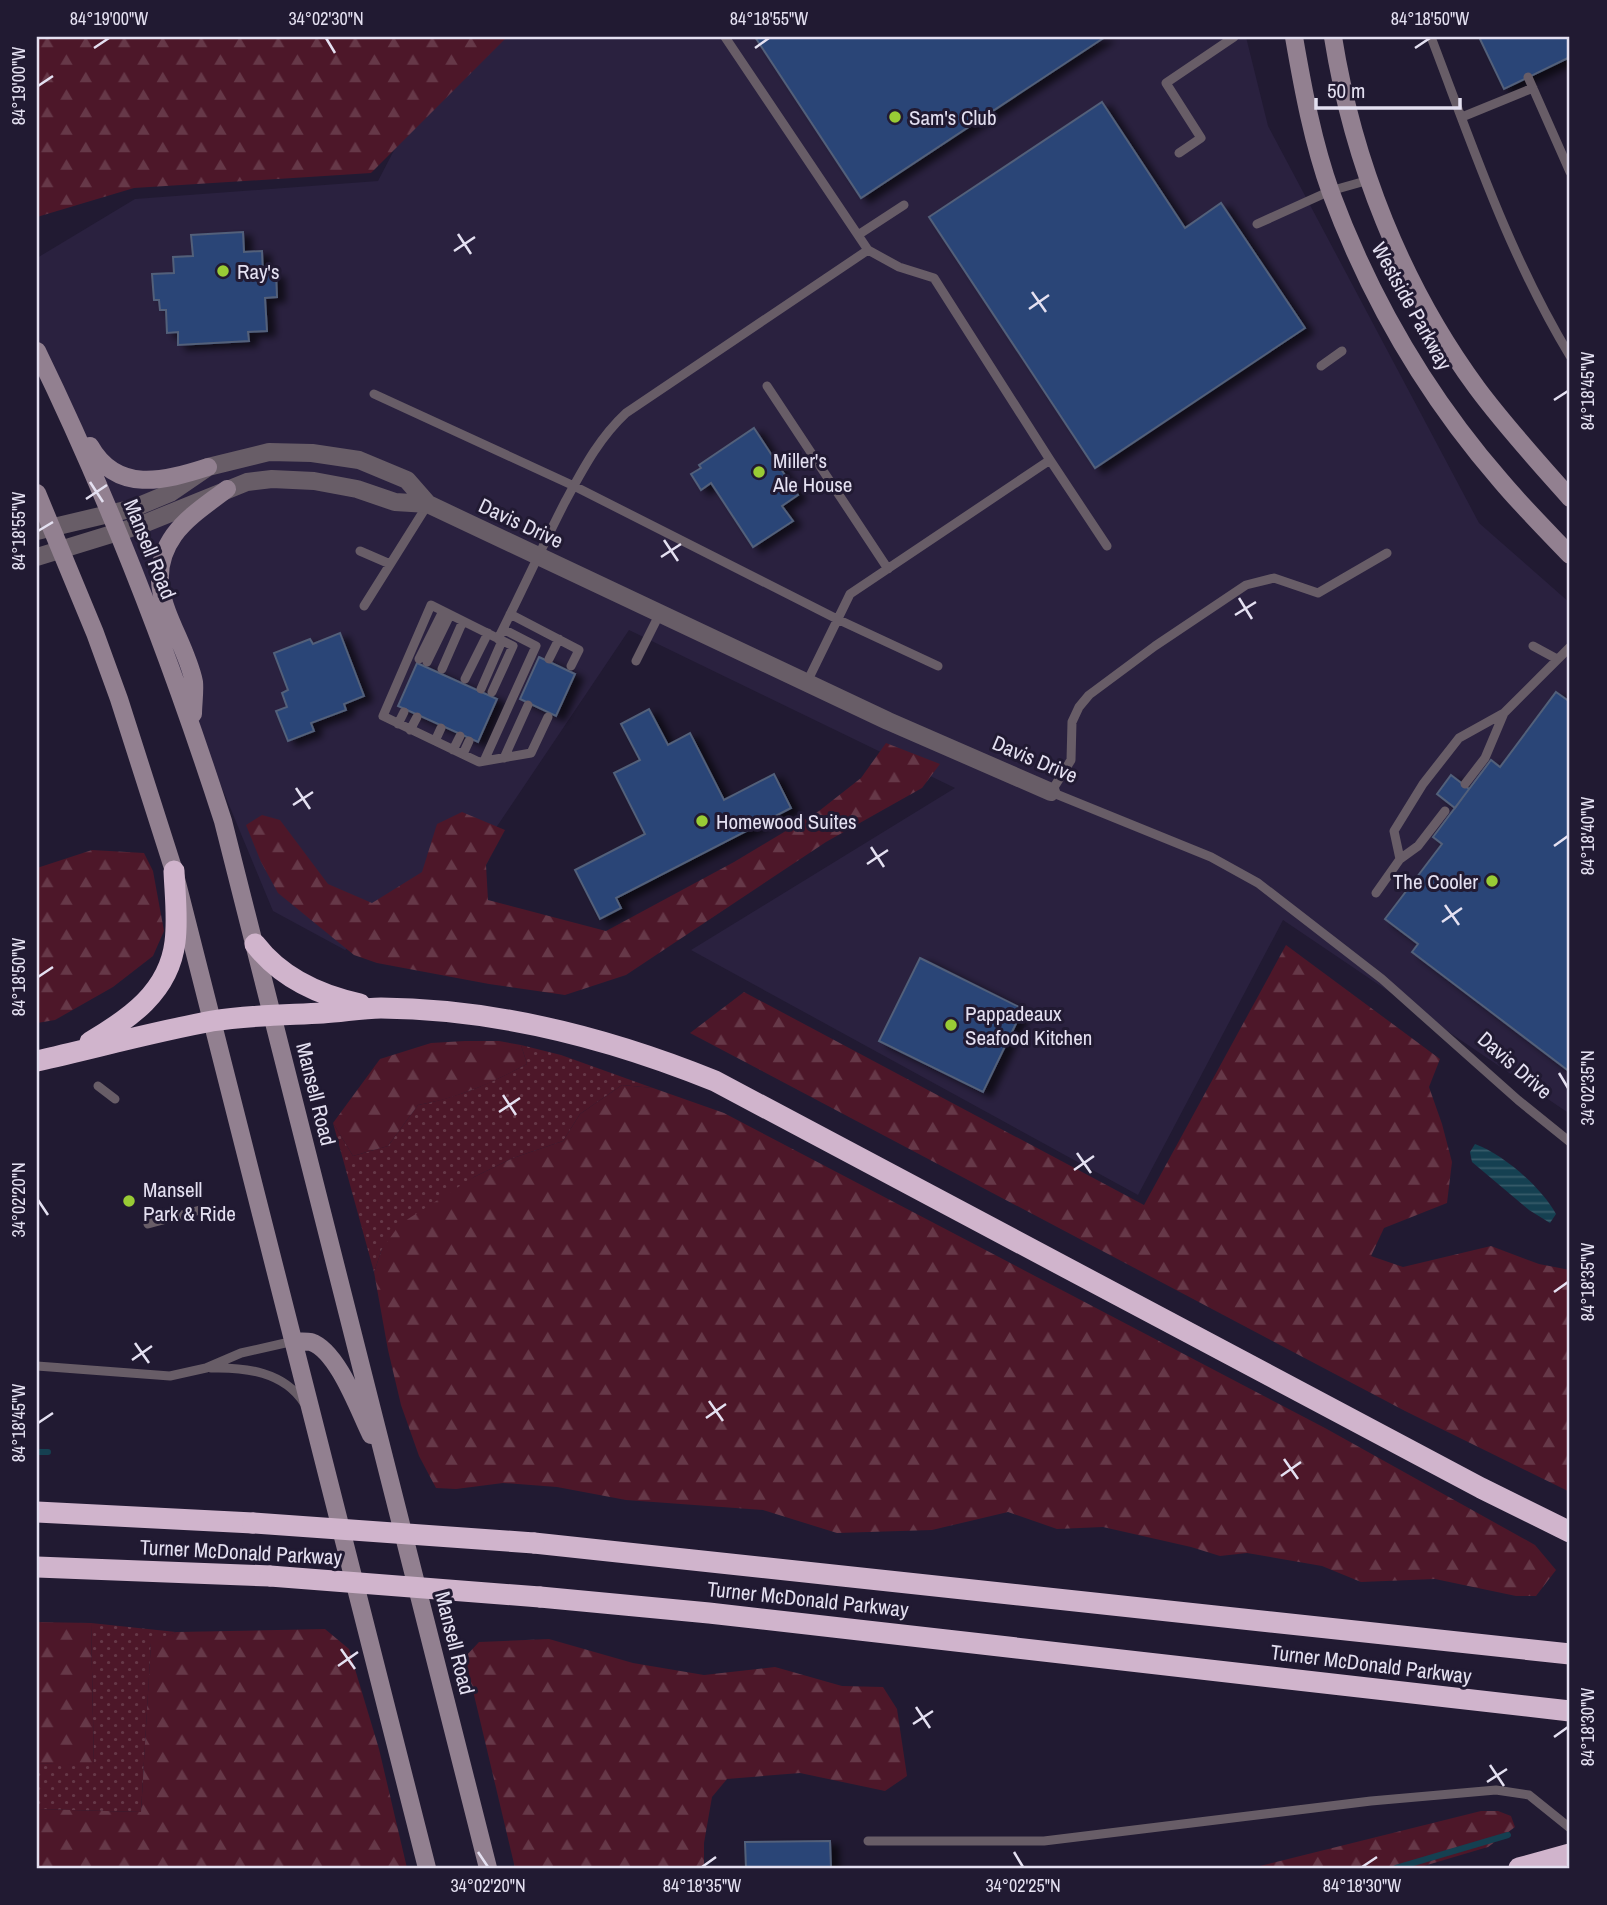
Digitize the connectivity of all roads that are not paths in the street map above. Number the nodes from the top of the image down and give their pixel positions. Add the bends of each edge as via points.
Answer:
1 (725, 37) edge
2 (1234, 37) edge
3 (1294, 37) edge
4 (1333, 37) edge
5 (1432, 37) edge
6 (1528, 77) dead end
7 (1533, 88) junction
8 (1461, 117) junction
9 (1179, 153) dead end
10 (1570, 172) edge
11 (1369, 180) junction
12 (1330, 191) junction
13 (904, 205) dead end
14 (1257, 224) dead end
15 (858, 234) junction
16 (868, 250) junction
17 (37, 351) edge
18 (1342, 351) dead end
19 (1570, 356) edge
20 (1321, 366) dead end
21 (53, 384) junction
22 (767, 386) dead end
23 (374, 394) dead end
24 (312, 453) junction
25 (1050, 460) junction
26 (208, 467) junction
27 (314, 481) junction
28 (574, 486) junction
29 (227, 489) junction
30 (37, 493) edge
31 (1570, 498) edge
32 (428, 504) junction
33 (111, 514) junction
34 (44, 530) edge
35 (118, 531) junction
36 (1107, 546) dead end
37 (61, 550) junction
38 (360, 551) dead end
39 (1387, 553) dead end
40 (537, 555) junction
41 (1570, 555) edge
42 (37, 557) edge
43 (390, 564) junction
44 (888, 569) junction
45 (364, 606) dead end
46 (446, 613) junction
47 (660, 613) junction
48 (510, 614) junction
49 (837, 619) junction
50 (463, 621) junction
51 (503, 629) junction
52 (488, 633) junction
53 (559, 639) junction
54 (500, 640) junction
55 (1533, 646) dead end
56 (1569, 651) edge
57 (549, 659) dead end
58 (1557, 659) junction
59 (423, 661) dead end
60 (636, 661) dead end
61 (571, 666) dead end
62 (938, 666) dead end
63 (442, 668) dead end
64 (466, 679) dead end
65 (807, 682) junction
66 (481, 689) dead end
67 (492, 692) dead end
68 (528, 705) dead end
69 (400, 710) dead end
70 (1504, 713) junction
71 (417, 717) dead end
72 (548, 717) dead end
73 (395, 722) junction
74 (193, 728) junction
75 (441, 728) dead end
76 (410, 730) junction
77 (460, 736) dead end
78 (435, 741) junction
79 (469, 741) dead end
80 (453, 750) junction
81 (463, 754) junction
82 (504, 758) junction
83 (484, 761) junction
84 (1465, 784) dead end
85 (1051, 792) junction
86 (1445, 811) dead end
87 (1400, 859) junction
88 (174, 871) junction
89 (1376, 893) dead end
90 (255, 944) junction
91 (379, 1008) junction
92 (272, 1014) junction
93 (213, 1021) junction
94 (74, 1052) junction
95 (37, 1061) edge
96 (98, 1086) dead end
97 (115, 1099) dead end
98 (1570, 1142) edge
99 (200, 1210) dead end
100 (148, 1224) dead end
101 (294, 1341) junction
102 (37, 1366) edge
103 (206, 1368) junction
104 (313, 1416) junction
105 (387, 1466) junction
106 (37, 1512) edge
107 (1570, 1532) edge
108 (37, 1567) edge
109 (1570, 1654) edge
110 (1570, 1711) edge
111 (1570, 1828) edge
112 (868, 1841) dead end
113 (1570, 1854) edge
114 (427, 1868) edge
115 (488, 1868) edge
116 (1519, 1868) edge

1 - 15 lane
2 - 9 lane via 1166,83 1202,138
3 - 12 main road, Westside Parkway
4 - 11 main road, Westside Parkway
5 - 8 lane
6 - 7 lane
7 - 8 lane
7 - 10 lane
8 - 19 lane via 1511,246
11 - 12 lane
11 - 31 main road, Westside Parkway via 1414,285 1451,350 1506,425
12 - 14 lane
12 - 41 main road, Westside Parkway via 1372,288 1418,371 1500,481
13 - 15 lane
15 - 16 lane
16 - 25 lane via 899,267 934,278
16 - 28 lane via 626,413 609,429
17 - 21 main road, Mansell Road
18 - 20 lane
21 - 26 main road via 105,467 144,480 174,478
21 - 33 main road, Mansell Road
22 - 44 lane
23 - 28 lane
24 - 26 street, Davis Drive via 269,452
24 - 27 street
24 - 32 street, Davis Drive via 359,460 387,471 407,480
25 - 36 lane
25 - 44 lane
26 - 33 street, Davis Drive via 170,493
27 - 29 street, Davis Drive via 272,479
27 - 32 street, Davis Drive via 396,502
28 - 40 lane
28 - 49 lane
29 - 35 street, Davis Drive
29 - 74 main road via 175,534 158,572 194,683
30 - 34 main road
32 - 40 street, Davis Drive
32 - 43 lane
33 - 34 street, Davis Drive
33 - 35 main road, Mansell Road
34 - 37 main road
35 - 37 street, Davis Drive
35 - 74 main road, Mansell Road
37 - 42 street, Davis Drive
37 - 88 main road via 119,699
38 - 43 lane
39 - 85 lane via 1318,593 1274,579 1246,585 1155,646 1079,707 1072,722 1072,760
40 - 47 street, Davis Drive
40 - 48 lane
43 - 45 lane
44 - 49 lane via 850,594
46 - 50 lane
46 - 59 lane
46 - 73 lane via 431,605 383,716
47 - 60 lane
47 - 65 street, Davis Drive
48 - 51 lane
48 - 53 lane
49 - 62 lane
49 - 65 lane
50 - 52 lane
50 - 63 lane
51 - 54 lane
51 - 83 lane via 536,646
52 - 54 lane
52 - 64 lane
53 - 57 lane
53 - 61 lane via 579,650
54 - 66 lane
54 - 67 lane via 513,646
55 - 58 lane
56 - 58 lane
58 - 70 lane
65 - 85 street, Davis Drive
68 - 82 lane
69 - 73 lane
70 - 84 lane via 1485,758
70 - 87 lane via 1459,738 1423,784 1394,831
71 - 76 lane
72 - 82 lane via 531,753
73 - 76 lane
74 - 90 main road, Mansell Road
75 - 78 lane
76 - 78 lane
77 - 80 lane
78 - 80 lane
79 - 81 lane
80 - 81 lane
81 - 83 lane
82 - 83 lane
85 - 98 lane, Davis Drive via 1211,857 1258,883 1382,979
86 - 87 lane via 1418,846
87 - 89 lane
88 - 93 main road
88 - 94 highway via 175,943 163,980 135,1013
90 - 91 highway via 266,959 300,984
90 - 92 main road, Mansell Road
91 - 92 highway
91 - 107 highway via 469,1015 568,1032 664,1060 715,1081
92 - 93 highway
92 - 105 main road, Mansell Road
93 - 94 highway
93 - 101 main road
94 - 95 highway
96 - 97 lane
99 - 100 lane
101 - 103 lane via 241,1353
101 - 104 main road
101 - 105 main road via 310,1342 335,1364
102 - 103 lane via 170,1376
103 - 104 lane via 230,1367 270,1375 288,1384
104 - 114 main road
105 - 115 main road, Mansell Road
106 - 109 highway, Turner McDonald Parkway, bridge via 534,1543
108 - 110 highway, Turner McDonald Parkway, bridge via 270,1576 540,1597
111 - 112 lane via 1529,1795 1496,1790 1044,1841
113 - 116 highway

